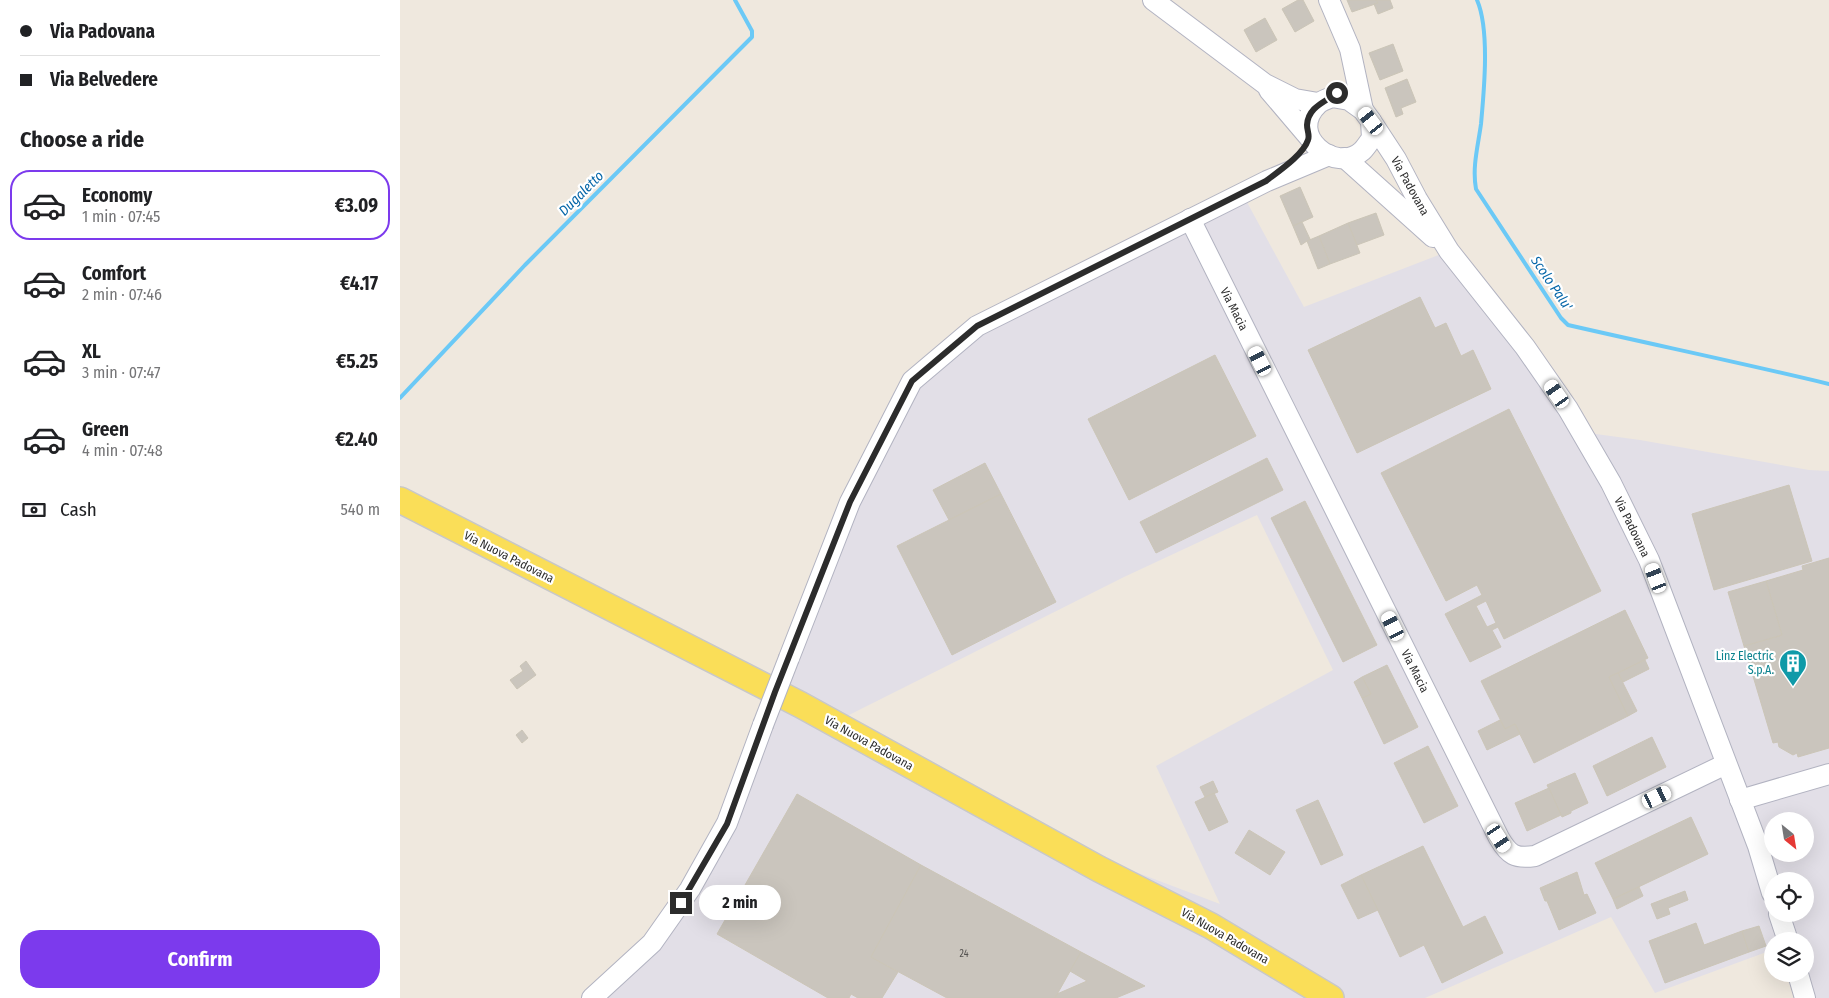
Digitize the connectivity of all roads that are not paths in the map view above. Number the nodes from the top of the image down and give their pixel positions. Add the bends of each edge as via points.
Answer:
1 (1153, 0) edge
2 (1329, 0) edge
3 (1350, 49) junction
4 (1265, 84) junction
5 (1325, 100) junction
6 (1367, 116) junction
7 (1309, 138) junction
8 (1337, 156) junction
9 (1266, 181) junction
10 (1190, 219) junction
11 (1449, 252) junction
12 (400, 500) edge
13 (1726, 764) junction
14 (1829, 774) edge
15 (1740, 800) junction
16 (1766, 872) edge
17 (1800, 982) edge
18 (592, 998) edge
19 (1331, 998) edge
20 (1805, 998) edge

1 - 4 street, Via Padovana
2 - 3 street
3 - 5 street via 1347,77 1337,93
3 - 6 street
4 - 5 street, Via Padovana via 1295,99
4 - 7 street, Via Padovana
5 - 6 street, Via Padovana via 1349,100
5 - 7 street via 1308,119
6 - 8 street via 1372,138 1361,152
6 - 11 street, Via Padovana via 1396,159
7 - 8 street, Via Padovana via 1317,148
7 - 9 street via 1292,160
8 - 9 street
8 - 11 street, Via Padovana
9 - 10 street
10 - 13 street, Via Macia via 1506,849 1521,858 1535,856
10 - 18 street, bridge via 977,326 912,381 850,502 727,824 690,889 652,944
11 - 13 street, Via Padovana via 1525,347 1568,409 1611,483 1649,560
12 - 19 main road, Via Nuova Padovana via 801,705 1211,926
13 - 15 street, Via Padovana
14 - 15 street
15 - 16 street, Via Padovana
17 - 20 street

